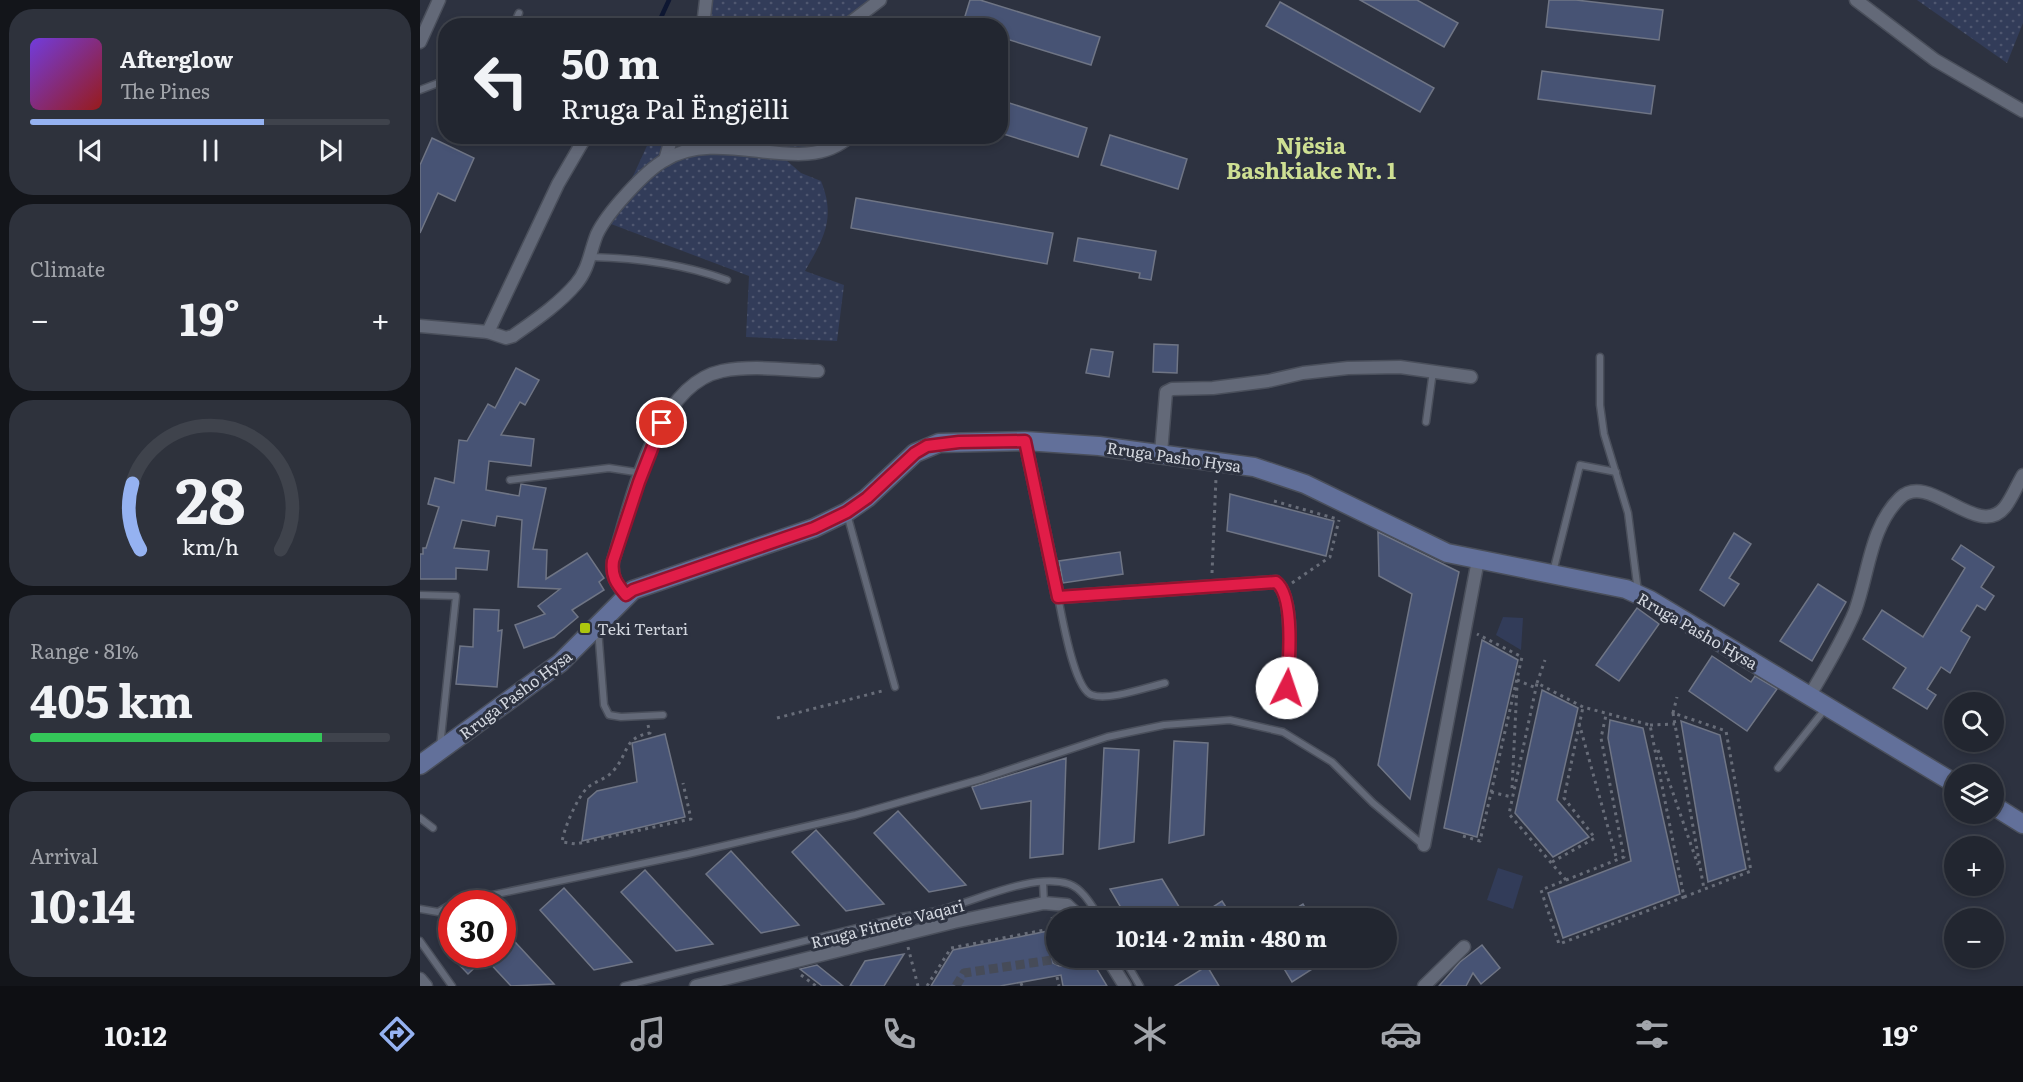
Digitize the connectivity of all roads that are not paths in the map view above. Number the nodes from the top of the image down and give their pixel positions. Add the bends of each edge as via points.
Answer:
1 (439, 0) edge
2 (706, 0) edge
3 (880, 0) edge
4 (1856, 0) edge
5 (519, 13) dead end
6 (517, 18) edge
7 (704, 18) edge
8 (856, 18) edge
9 (420, 42) edge
10 (438, 83) edge
11 (420, 90) edge
12 (2023, 111) edge
13 (581, 144) edge
14 (670, 144) edge
15 (842, 144) edge
16 (665, 160) junction
17 (591, 257) junction
18 (727, 280) dead end
19 (420, 326) edge
20 (488, 332) junction
21 (1600, 357) dead end
22 (818, 371) dead end
23 (1433, 371) junction
24 (1472, 377) dead end
25 (1426, 423) dead end
26 (1025, 441) junction
27 (1161, 453) junction
28 (1616, 472) junction
29 (642, 473) junction
30 (2023, 475) edge
31 (510, 480) dead end
32 (847, 512) junction
33 (1478, 560) junction
34 (1552, 574) junction
35 (1638, 594) junction
36 (420, 595) edge
37 (626, 595) junction
38 (1058, 597) junction
39 (597, 626) junction
40 (1165, 683) dead end
41 (895, 687) road end
42 (1287, 688) dead end
43 (1810, 696) junction
44 (1827, 706) junction
45 (663, 715) dead end
46 (439, 750) junction
47 (420, 765) edge
48 (1778, 768) dead end
49 (1944, 777) edge
50 (2004, 812) edge
51 (420, 818) edge
52 (2023, 824) edge
53 (433, 828) dead end
54 (1424, 845) joint
55 (1043, 883) junction
56 (516, 891) edge
57 (1044, 903) junction
58 (1070, 908) edge
59 (1093, 908) edge
60 (420, 909) edge
61 (438, 912) edge
62 (420, 941) edge
63 (1464, 947) dead end
64 (1114, 968) edge
65 (1129, 968) edge
66 (420, 979) edge
67 (426, 986) edge
68 (452, 986) edge
69 (624, 986) edge
70 (696, 986) edge
71 (1125, 986) edge
72 (1140, 986) edge
73 (1424, 986) edge

1 - 9 street
2 - 7 street
3 - 8 street
4 - 12 street via 1935,60
5 - 6 lane
10 - 11 lane
13 - 20 street via 558,184
14 - 16 street
15 - 16 street via 808,155 727,146 695,149
16 - 17 street via 610,215 599,230
17 - 18 lane via 662,263
17 - 20 street via 576,284 513,336 506,338
19 - 20 street
21 - 28 lane via 1604,434
22 - 29 street via 742,368 702,378 684,391 668,412
23 - 24 street
23 - 25 lane
23 - 27 street via 1348,368 1213,388 1172,389 1166,392 1163,407
26 - 27 main road, Rruga Pasho Hysa
26 - 32 main road, Rruga Pasho Hysa via 927,446
26 - 38 street
27 - 33 main road, Rruga Pasho Hysa via 1217,460 1288,477 1439,550
28 - 34 lane via 1580,465
28 - 35 lane via 1632,535
29 - 31 lane via 609,468
29 - 37 street via 613,561 615,582
30 - 43 street via 2004,509 1989,516 1974,515 1922,490 1901,496 1885,517 1854,612
32 - 37 main road, Rruga Pasho Hysa via 814,528
32 - 41 lane
33 - 34 main road, Rruga Pasho Hysa
33 - 54 street
34 - 35 main road, Rruga Pasho Hysa
35 - 43 main road, Rruga Pasho Hysa
36 - 46 lane via 456,596
37 - 39 main road, Rruga Pasho Hysa
38 - 40 lane via 1083,691 1108,696
38 - 42 street via 1276,582 1285,594
39 - 45 lane via 604,705 609,715
39 - 46 main road, Rruga Pasho Hysa via 560,663
43 - 44 main road, Rruga Pasho Hysa
44 - 48 lane
44 - 49 main road, Rruga Pasho Hysa
46 - 47 main road, Rruga Pasho Hysa
50 - 52 main road
51 - 53 lane
54 - 56 lane via 1332,762 1283,732 1230,720 1164,725 1107,737 855,815
55 - 57 lane
55 - 59 lane via 1070,885
55 - 69 lane
57 - 58 street, Rruga Fitnete Vaqari
57 - 70 street, Rruga Fitnete Vaqari
60 - 61 lane
62 - 68 lane
63 - 73 street
64 - 71 street
65 - 72 lane
66 - 67 street

